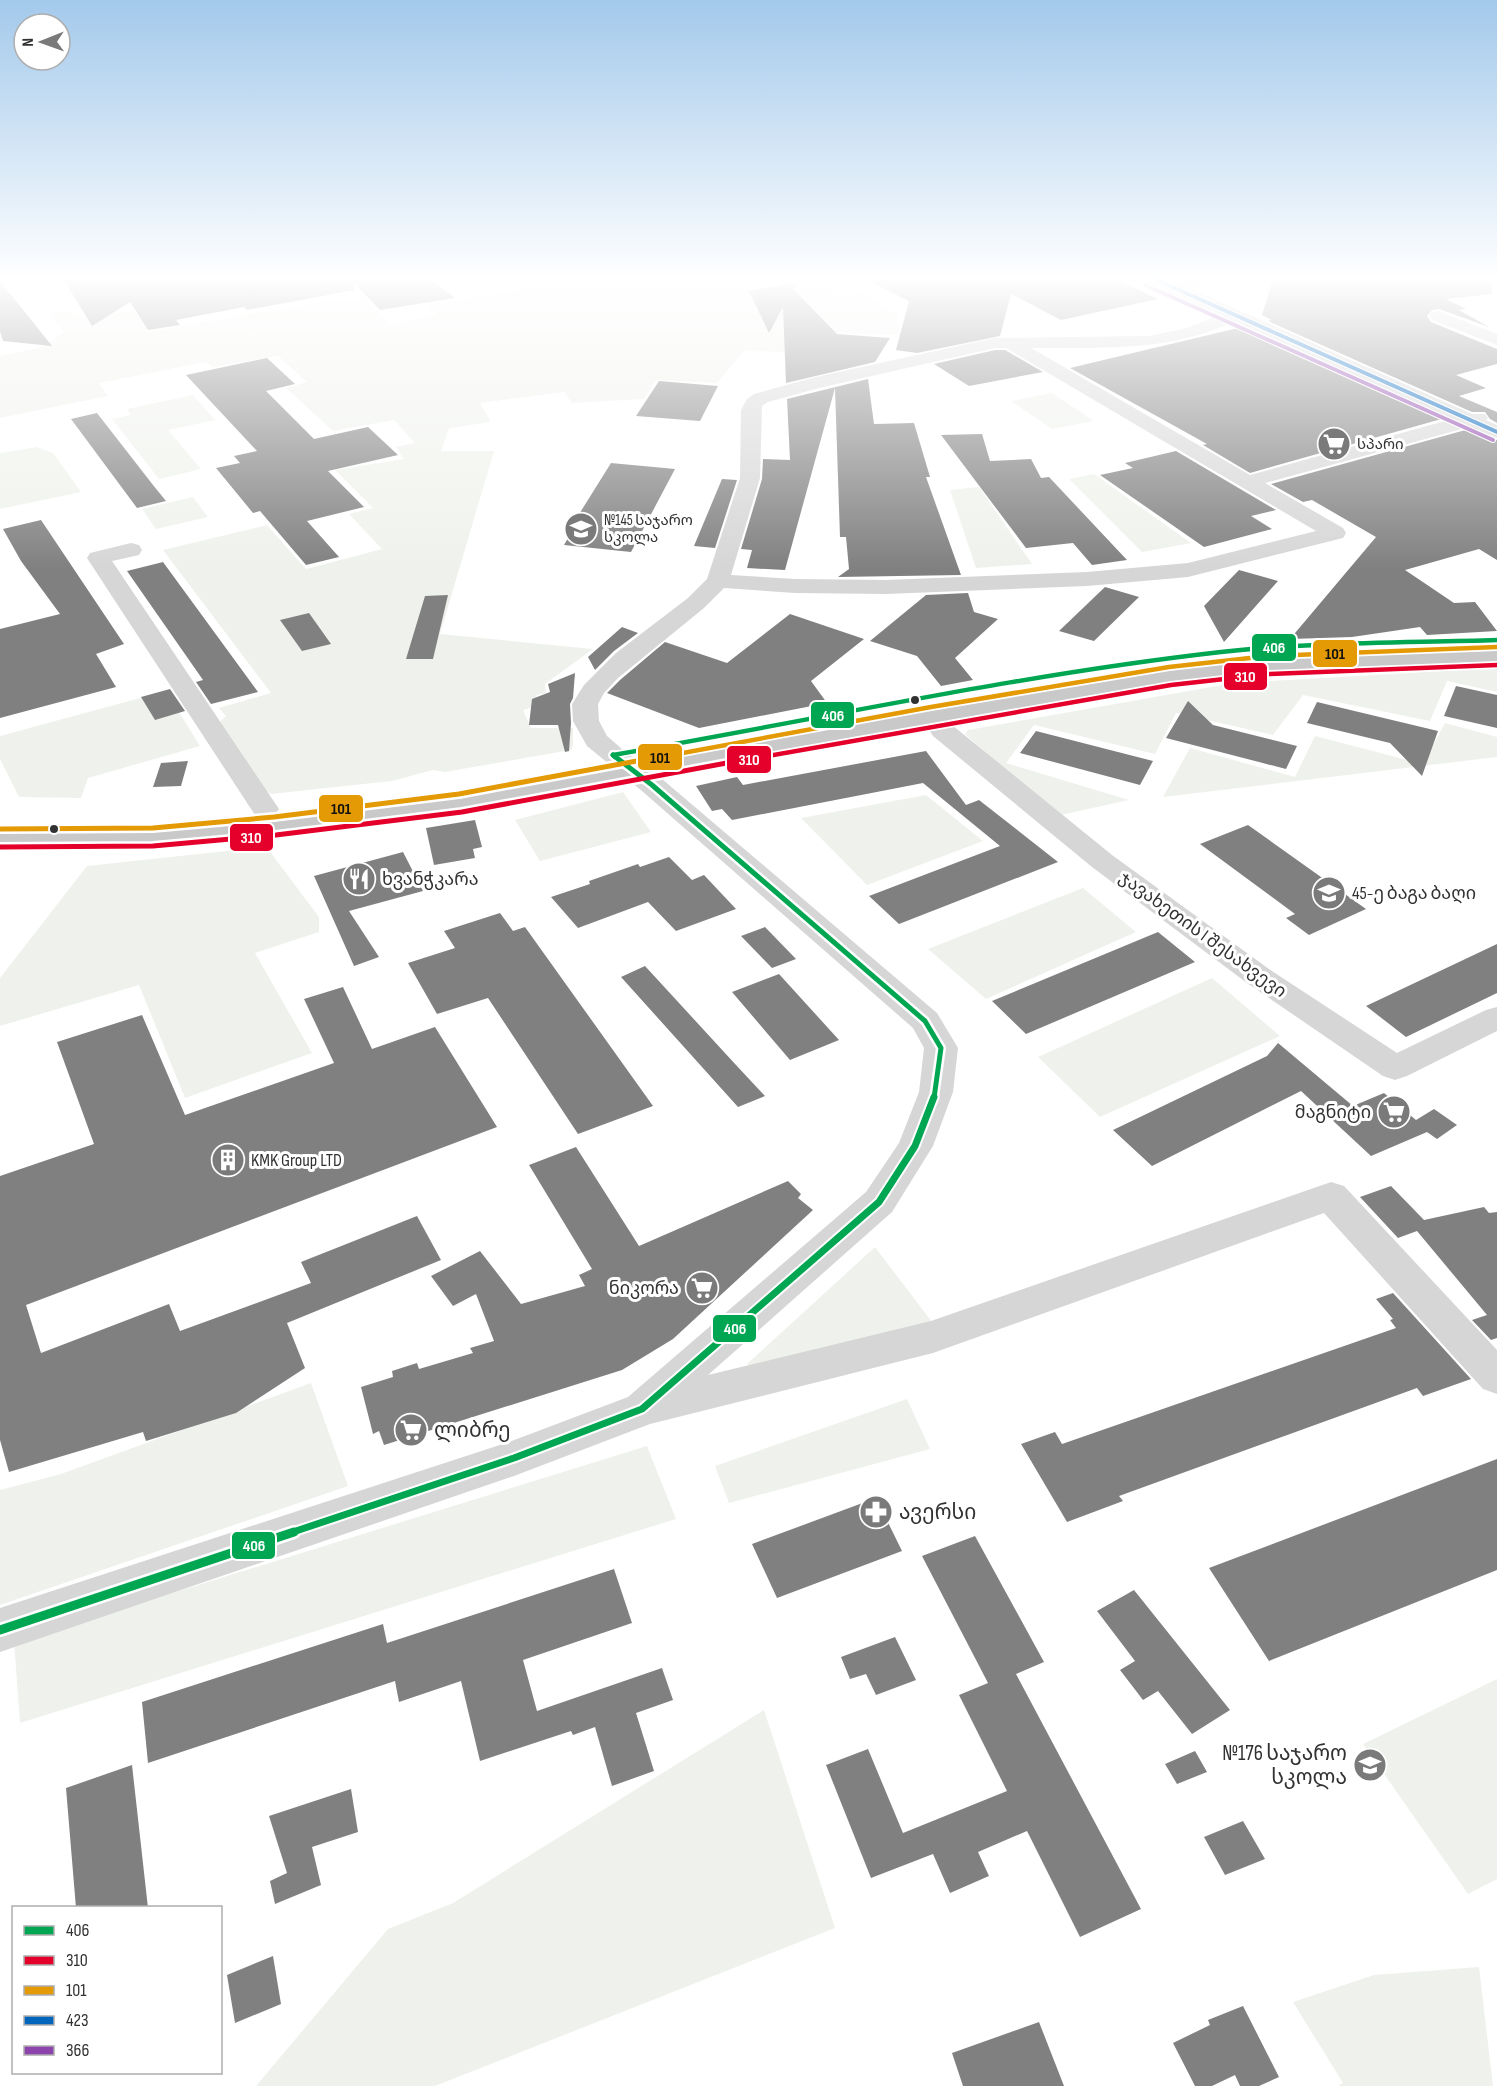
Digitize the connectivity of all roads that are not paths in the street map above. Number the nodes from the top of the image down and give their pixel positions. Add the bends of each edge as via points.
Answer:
1 (857, 374) edge
2 (1063, 374) edge
3 (1366, 374) edge
4 (1497, 413) edge
5 (1471, 421) junction
6 (1497, 432) edge
7 (1247, 482) junction
8 (131, 550) dead end
9 (718, 581) junction
10 (1497, 640) edge
11 (1497, 656) edge
12 (933, 716) junction
13 (624, 763) junction
14 (265, 809) junction
15 (0, 816) edge
16 (0, 838) edge
17 (1497, 1018) edge
18 (1497, 1377) edge
19 (642, 1409) junction
20 (0, 1630) edge

1 - 9 street via 766,396 754,403 750,478
2 - 7 street
3 - 5 street
4 - 5 street
5 - 6 street
5 - 7 street
7 - 9 street via 1335,533 1188,570 1088,579 886,587
8 - 14 street via 98,558
9 - 13 street via 696,603 625,657 585,704 586,721 596,741
10 - 13 main road via 1186,656 1057,675
11 - 12 main road via 1219,669
12 - 13 main road
12 - 17 street, ჯავახეთის I შესახვევი via 942,730 1101,861 1258,976 1395,1068
13 - 14 main road
13 - 16 main road via 460,803 275,826 153,837
13 - 19 street via 925,1021 941,1048 936,1092 915,1146 879,1202
14 - 15 main road via 127,817
18 - 19 street via 1331,1196 933,1337
19 - 20 street via 514,1458

